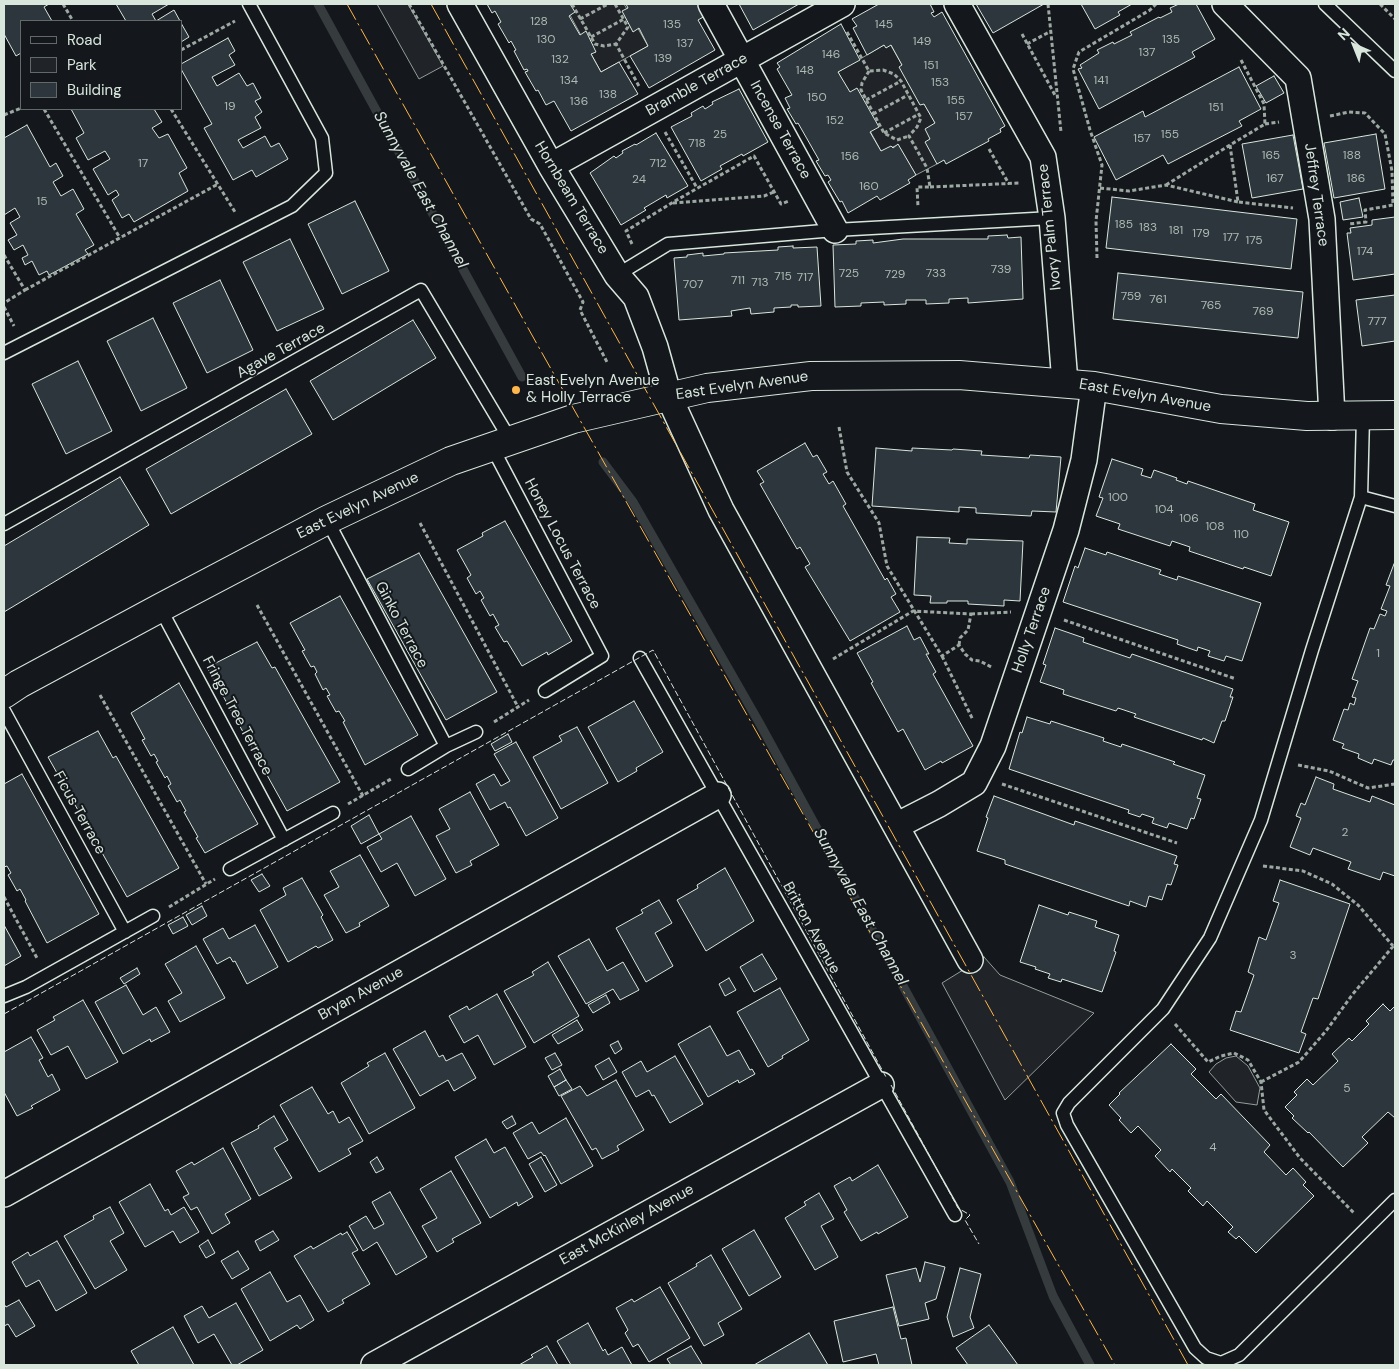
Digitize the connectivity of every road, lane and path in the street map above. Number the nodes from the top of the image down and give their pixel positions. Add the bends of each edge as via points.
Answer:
1 (63, 4) edge
2 (409, 4) edge
3 (460, 4) edge
4 (572, 4) edge
5 (608, 4) edge
6 (711, 4) edge
7 (957, 4) edge
8 (1048, 4) edge
9 (1156, 4) edge
10 (1225, 4) edge
11 (1325, 4) edge
12 (1380, 4) edge
13 (838, 6) edge
14 (251, 7) edge
15 (580, 19) junction
16 (624, 19) dead end
17 (1395, 19) edge
18 (72, 20) edge
19 (1051, 31) junction
20 (1022, 34) dead end
21 (591, 37) junction
22 (616, 44) dead end
23 (1027, 44) junction
24 (182, 49) edge
25 (1238, 56) dead end
26 (742, 60) junction
27 (870, 71) junction
28 (1395, 72) edge
29 (901, 81) junction
30 (908, 95) junction
31 (866, 100) junction
32 (1058, 100) junction
33 (20, 108) edge
34 (45, 110) edge
35 (171, 110) edge
36 (1349, 112) dead end
37 (873, 114) junction
38 (919, 114) junction
39 (4, 115) edge
40 (884, 133) junction
41 (909, 136) junction
42 (1062, 140) dead end
43 (1230, 145) junction
44 (988, 149) dead end
45 (552, 166) junction
46 (1394, 171) edge
47 (1046, 181) junction
48 (218, 184) junction
49 (1009, 184) junction
50 (1166, 185) junction
51 (930, 188) junction
52 (1100, 188) junction
53 (774, 192) dead end
54 (1238, 202) junction
55 (672, 203) dead end
56 (1394, 205) edge
57 (1300, 209) dead end
58 (1052, 218) junction
59 (918, 225) junction
60 (1342, 225) dead end
61 (246, 229) junction
62 (834, 230) junction
63 (120, 238) junction
64 (4, 255) edge
65 (1097, 258) dead end
66 (618, 275) junction
67 (25, 290) junction
68 (4, 303) edge
69 (4, 352) edge
70 (608, 364) dead end
71 (1065, 383) junction
72 (1094, 386) junction
73 (670, 397) junction
74 (1395, 415) edge
75 (1363, 416) junction
76 (1332, 417) junction
77 (840, 427) dead end
78 (502, 444) junction
79 (1361, 497) junction
80 (1395, 506) edge
81 (327, 520) junction
82 (420, 523) dead end
83 (4, 524) edge
84 (258, 606) dead end
85 (160, 608) junction
86 (913, 611) junction
87 (1038, 611) junction
88 (970, 614) junction
89 (960, 646) junction
90 (942, 656) junction
91 (640, 658) dead end
92 (810, 672) junction
93 (1236, 679) dead end
94 (1012, 688) junction
95 (545, 691) joint
96 (4, 694) edge
97 (100, 695) dead end
98 (518, 707) junction
99 (4, 710) edge
100 (476, 732) joint
101 (446, 746) junction
102 (993, 746) junction
103 (1278, 761) junction
104 (408, 769) joint
105 (978, 776) junction
106 (1395, 784) edge
107 (718, 795) junction
108 (363, 796) junction
109 (333, 813) joint
110 (896, 826) junction
111 (284, 840) junction
112 (1177, 843) dead end
113 (1244, 858) junction
114 (230, 869) joint
115 (206, 884) junction
116 (4, 897) edge
117 (153, 916) joint
118 (125, 932) junction
119 (1394, 945) edge
120 (970, 960) dead end
121 (46, 976) junction
122 (4, 996) edge
123 (1163, 1009) junction
124 (1261, 1082) junction
125 (881, 1085) junction
126 (4, 1194) edge
127 (1395, 1200) edge
128 (954, 1215) dead end
129 (1368, 1227) junction
130 (374, 1365) edge

1 - 18 path
2 - 70 path via 531,218 540,224 583,302 580,310
3 - 45 street, Hornbeam Terrace
4 - 15 path
5 - 15 path
6 - 26 street, Incense Terrace
7 - 47 street, Ivory Palm Terrace via 1043,157
8 - 19 path
9 - 52 path via 1079,52 1073,69 1102,165
10 - 76 street, Jeffrey Terrace via 1298,78 1322,219
11 - 28 lane
12 - 17 path
13 - 26 street, Bramble Terrace
13 - 27 path
14 - 24 path
14 - 61 lane via 322,138 326,173 292,206
15 - 21 path
16 - 21 path
19 - 23 path
19 - 32 path
20 - 23 path
21 - 22 path via 595,44
23 - 32 path
25 - 43 path via 1264,104 1266,124
26 - 45 street, Bramble Terrace
26 - 62 street, Incense Terrace
27 - 29 path via 883,70
27 - 31 path via 861,90
29 - 30 path
29 - 31 path
30 - 37 path
30 - 38 path
31 - 37 path
32 - 42 path
33 - 39 path
34 - 63 path
35 - 48 path
36 - 46 path via 1365,112 1385,134
37 - 40 path
38 - 40 path
38 - 41 path via 921,118 917,127
40 - 41 path via 897,140
41 - 51 path via 927,168
43 - 50 path
43 - 54 path
44 - 49 path
45 - 66 street, Hornbeam Terrace
46 - 56 path
47 - 49 path
47 - 58 street, Ivory Palm Terrace
48 - 61 path
48 - 63 path
49 - 51 path
50 - 52 path via 1129,191
50 - 54 path
51 - 59 path via 918,187
52 - 65 path via 1096,220
53 - 55 path via 764,196
54 - 57 path
56 - 60 path via 1365,210 1366,222
58 - 59 lane
58 - 71 street, Ivory Palm Terrace
59 - 62 lane
61 - 69 lane
62 - 66 lane via 668,244
63 - 67 path
64 - 67 path
66 - 73 street, Hornbeam Terrace via 636,297
67 - 68 path
71 - 72 main road, East Evelyn Avenue
71 - 73 main road, East Evelyn Avenue via 935,374 811,376 707,388
72 - 76 main road, East Evelyn Avenue via 1221,409
72 - 87 street, Holly Terrace via 1084,460 1066,530
73 - 78 main road, East Evelyn Avenue via 573,419
73 - 92 street via 721,510
74 - 75 main road, East Evelyn Avenue
75 - 76 main road, East Evelyn Avenue
75 - 79 lane
77 - 86 path via 847,472 879,523 887,566
78 - 81 main road, East Evelyn Avenue via 451,462
78 - 83 lane, Agave Terrace via 421,290
78 - 95 lane, Honey Locus Terrace via 602,656
79 - 80 lane
79 - 103 lane
81 - 85 main road, East Evelyn Avenue
81 - 101 lane, Ginko Terrace
82 - 98 path
84 - 108 path
85 - 96 main road, East Evelyn Avenue
85 - 111 lane, Fringe Tree Terrace
86 - 88 path
86 - 90 path
86 - 92 path
87 - 88 path
87 - 93 path
87 - 94 street, Holly Terrace
88 - 89 path via 968,630 960,638
89 - 90 path
89 - 94 path via 972,660 998,671
90 - 102 path via 976,725
91 - 107 lane, Britton Avenue
92 - 110 street
94 - 102 street, Holly Terrace
95 - 98 path
97 - 115 path
98 - 100 path
99 - 118 lane, Ficus Terrace
100 - 101 lane
101 - 104 lane
102 - 105 street, Holly Terrace
103 - 106 path via 1329,771 1368,788
103 - 113 lane via 1261,820
104 - 108 path
105 - 110 street, Holly Terrace via 974,783 940,804
105 - 112 path
107 - 125 lane, Britton Avenue
107 - 126 street, Bryan Avenue
108 - 109 path
109 - 111 lane
110 - 120 street
111 - 114 lane
113 - 119 path via 1265,867 1303,871 1332,884 1358,905
113 - 123 lane via 1210,938
114 - 115 path
115 - 117 path
116 - 121 path
117 - 118 lane
118 - 121 lane
119 - 124 path via 1299,1062
121 - 122 lane
123 - 124 path via 1208,1062 1234,1053 1248,1060
123 - 129 lane via 1069,1103 1063,1113 1066,1125 1195,1348 1206,1358 1221,1363 1239,1355
124 - 129 path via 1264,1110 1300,1158
125 - 128 lane, Britton Avenue
125 - 130 street, East McKinley Avenue
127 - 129 lane

